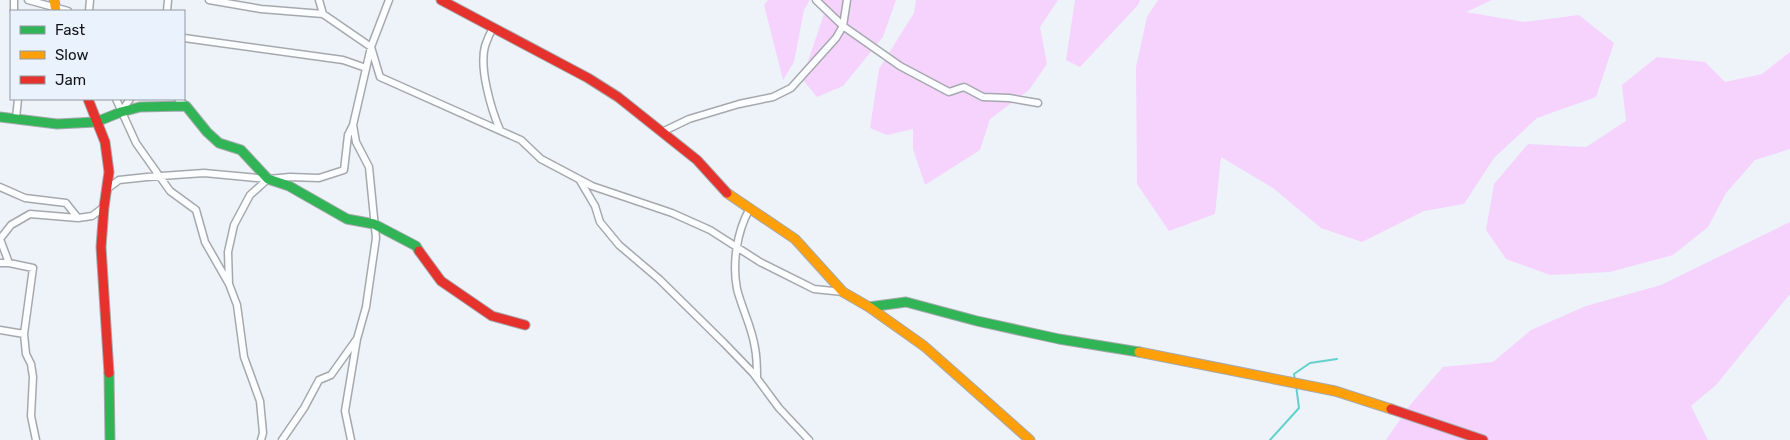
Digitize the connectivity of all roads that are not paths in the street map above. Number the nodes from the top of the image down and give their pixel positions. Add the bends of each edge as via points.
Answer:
1 (28, 0) edge
2 (210, 0) edge
3 (319, 0) edge
4 (389, 0) edge
5 (440, 0) edge
6 (816, 0) edge
7 (847, 0) edge
8 (223, 2) edge
9 (55, 6) edge
10 (323, 14) junction
11 (842, 26) junction
12 (492, 28) junction
13 (185, 38) edge
14 (371, 47) junction
15 (366, 68) junction
16 (18, 100) edge
17 (88, 100) edge
18 (116, 100) edge
19 (129, 100) edge
20 (179, 100) edge
21 (1038, 103) dead end
22 (186, 106) junction
23 (122, 112) junction
24 (0, 117) edge
25 (16, 118) junction
26 (96, 122) junction
27 (354, 125) junction
28 (500, 130) junction
29 (662, 132) junction
30 (160, 177) junction
31 (578, 178) junction
32 (268, 179) junction
33 (0, 187) edge
34 (106, 189) junction
35 (104, 207) junction
36 (749, 210) junction
37 (78, 218) junction
38 (374, 224) junction
39 (0, 239) edge
40 (737, 248) junction
41 (0, 262) edge
42 (9, 263) junction
43 (229, 284) junction
44 (843, 292) junction
45 (869, 307) junction
46 (525, 325) dead end
47 (0, 330) edge
48 (24, 334) junction
49 (357, 339) junction
50 (757, 379) junction
51 (34, 439) edge
52 (110, 440) edge
53 (261, 440) edge
54 (282, 440) edge
55 (351, 440) edge
56 (809, 440) edge
57 (1030, 440) edge
58 (1483, 440) edge

1 - 9 street
2 - 8 street
3 - 10 street
4 - 14 street
5 - 12 street
6 - 11 street
7 - 11 street
8 - 10 street
10 - 14 street
11 - 21 street via 900,66 949,92 964,87 983,97
11 - 29 street via 836,38 792,88 773,97 689,119
12 - 28 street via 484,47 486,87
12 - 29 street via 588,78
13 - 15 street via 343,60
14 - 15 street
14 - 28 street via 380,77
15 - 27 street
16 - 25 street
17 - 26 street
18 - 23 street
19 - 23 street
20 - 22 street
22 - 23 street via 140,107
22 - 32 street via 206,132 219,142 242,150
23 - 26 street
23 - 30 street via 136,143
24 - 25 street
25 - 26 street via 57,124
26 - 34 street via 105,142 109,172
27 - 32 street via 348,135 344,170 319,178
27 - 38 street via 356,142 369,167
28 - 31 street via 521,140 541,159
29 - 36 street via 697,160 729,196
30 - 32 street via 204,173
30 - 34 street via 119,180
30 - 43 street via 170,191 196,210 205,242
31 - 40 street via 592,186 672,213 710,230
31 - 50 street via 595,206 600,222 619,245 659,279
32 - 38 street via 289,186 347,219
32 - 43 street via 250,196 234,225 228,252
33 - 37 street via 25,198 66,203
34 - 35 street
35 - 37 street via 92,216
35 - 52 street via 101,247
36 - 40 street via 742,223
36 - 44 street via 795,239
37 - 39 street via 30,214 11,225
38 - 46 street via 416,246 441,281 492,316
38 - 49 street via 374,256
39 - 42 street
40 - 44 street via 814,289
40 - 50 street via 737,288 756,348
41 - 42 street
42 - 48 street via 33,268
43 - 53 street via 236,305 244,357 260,401
44 - 45 street
45 - 57 street via 943,362
45 - 58 street via 906,302 1059,339 1178,358 1327,390
47 - 48 street
48 - 51 street via 32,377
49 - 54 street via 331,375 319,380
49 - 55 street via 345,412
50 - 56 street

